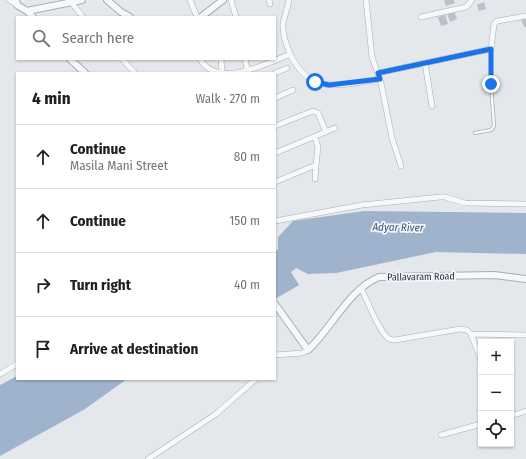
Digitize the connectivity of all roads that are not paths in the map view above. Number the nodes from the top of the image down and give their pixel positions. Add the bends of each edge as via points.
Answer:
1 (9, 0) edge
2 (82, 0) edge
3 (107, 0) edge
4 (190, 0) edge
5 (231, 0) edge
6 (289, 0) edge
7 (366, 0) edge
8 (472, 0) edge
9 (220, 1) edge
10 (16, 2) edge
11 (60, 2) edge
12 (71, 2) junction
13 (28, 11) junction
14 (208, 15) edge
15 (32, 16) edge
16 (82, 16) edge
17 (128, 16) edge
18 (197, 16) edge
19 (236, 16) edge
20 (526, 16) edge
21 (421, 17) dead end
22 (491, 49) junction
23 (290, 54) junction
24 (71, 60) edge
25 (123, 60) edge
26 (200, 60) edge
27 (221, 60) edge
28 (245, 60) edge
29 (275, 60) edge
30 (276, 60) edge
31 (426, 63) junction
32 (287, 68) dead end
33 (206, 71) edge
34 (84, 72) edge
35 (134, 72) edge
36 (222, 72) junction
37 (246, 72) edge
38 (276, 73) edge
39 (378, 73) junction
40 (380, 79) junction
41 (293, 90) dead end
42 (276, 98) edge
43 (432, 106) dead end
44 (276, 126) edge
45 (335, 128) dead end
46 (326, 132) junction
47 (475, 133) dead end
48 (315, 137) junction
49 (276, 153) edge
50 (316, 165) junction
51 (401, 166) dead end
52 (315, 180) dead end
53 (276, 182) edge
54 (526, 204) edge
55 (276, 221) edge
56 (526, 278) edge
57 (361, 288) junction
58 (276, 305) edge
59 (472, 334) junction
60 (526, 336) edge
61 (308, 350) junction
62 (478, 351) edge
63 (276, 355) edge
64 (16, 365) edge
65 (0, 374) edge
66 (255, 380) edge
67 (526, 411) edge
68 (514, 415) edge
69 (478, 425) edge
70 (441, 435) dead end
71 (148, 459) edge

1 - 10 street
2 - 12 street
3 - 17 street
4 - 18 street
5 - 19 street
6 - 23 street via 283,32
7 - 39 street via 372,57
8 - 21 street via 466,7
9 - 14 street
10 - 13 street
11 - 12 street
11 - 13 street
12 - 16 street
13 - 15 street
20 - 22 street via 496,21
22 - 31 street
22 - 47 lane via 494,126 491,130
23 - 30 street
23 - 40 street via 299,70 315,82 329,85
24 - 34 street
25 - 35 street
26 - 33 street
27 - 36 street
28 - 37 street
29 - 37 street
31 - 39 street
31 - 43 street
32 - 38 street
33 - 36 street
36 - 37 street
39 - 40 street
40 - 51 street via 392,138
41 - 42 street
44 - 46 street via 313,110 318,113
45 - 46 street
46 - 48 street
48 - 49 street
48 - 50 street via 318,147
50 - 52 street
50 - 53 street
54 - 55 street via 465,203 440,197 362,205
56 - 57 street, Pallavaram Road via 494,275 387,276 370,280
57 - 59 street via 382,330 390,339 460,329 468,330
57 - 61 street, Pallavaram Road
58 - 61 street
59 - 60 street
59 - 62 street
61 - 63 street via 302,353
64 - 65 street
66 - 71 street via 216,414
67 - 68 street
69 - 70 street

